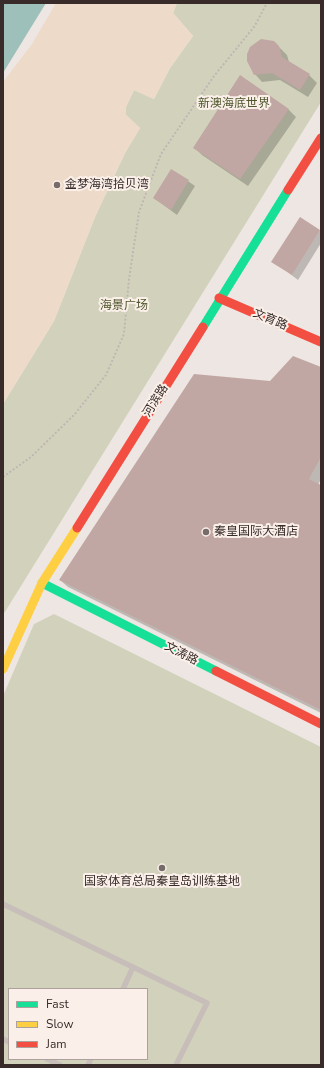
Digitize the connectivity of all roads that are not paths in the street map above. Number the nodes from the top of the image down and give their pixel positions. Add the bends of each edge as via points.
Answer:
1 (321, 138) edge
2 (219, 298) junction
3 (321, 342) edge
4 (42, 583) junction
5 (3, 669) edge
6 (321, 724) edge
7 (3, 904) edge
8 (133, 967) junction
9 (123, 988) edge
10 (49, 1060) edge
11 (60, 1065) edge
12 (176, 1065) edge

1 - 2 street, 河滨路
2 - 3 street, 文育路
2 - 4 street, 河滨路
4 - 5 street, 河滨路
4 - 6 street, 文涛路
7 - 8 lane
8 - 9 lane
8 - 12 lane via 207,1003
10 - 11 lane

